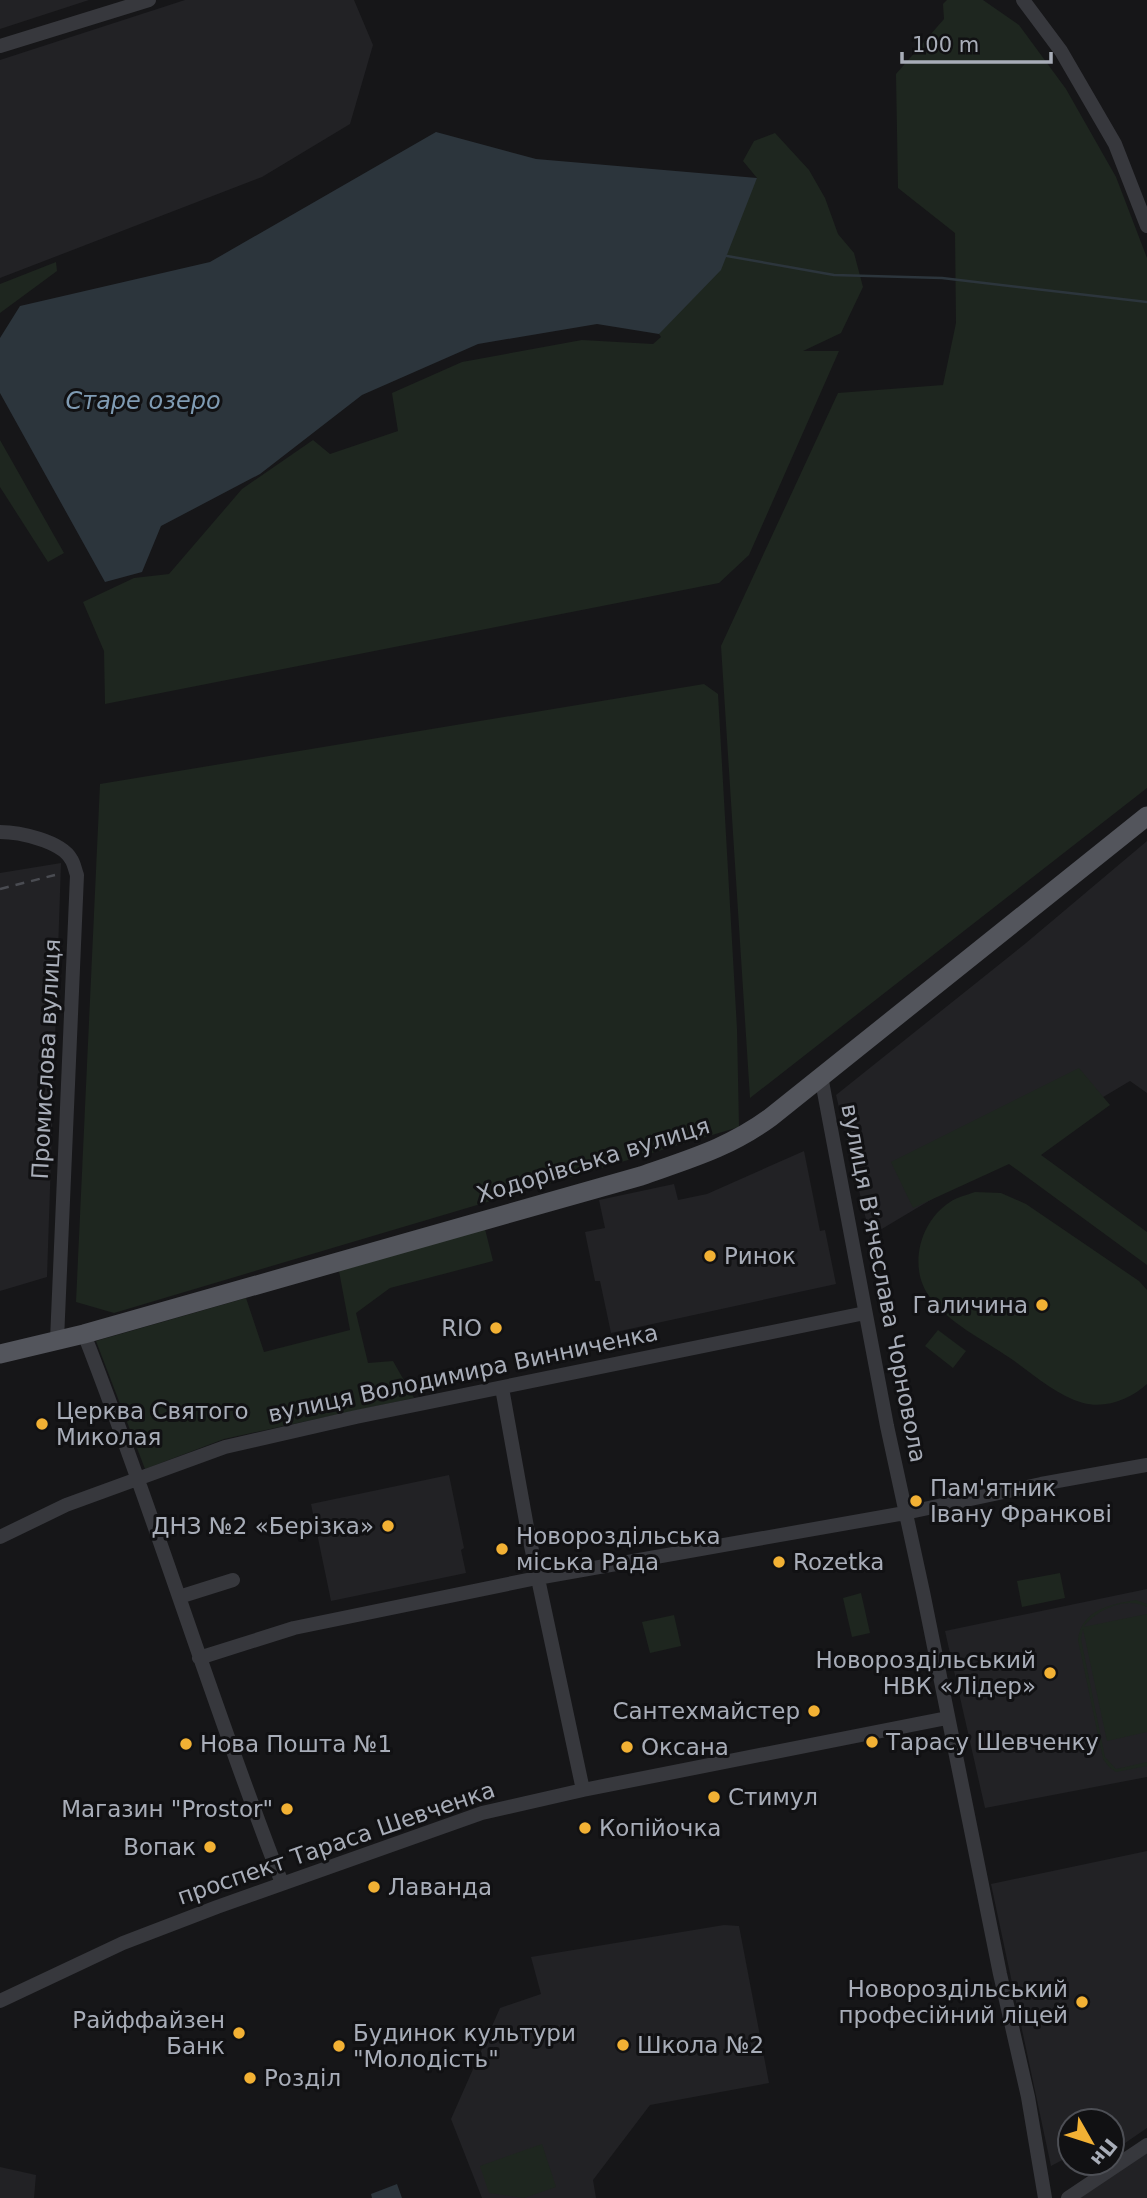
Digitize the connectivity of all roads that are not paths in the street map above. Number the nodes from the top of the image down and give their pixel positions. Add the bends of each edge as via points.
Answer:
1 (149, 0) edge
2 (1023, 0) edge
3 (0, 46) edge
4 (1147, 226) edge
5 (1147, 816) edge
6 (0, 832) edge
7 (821, 1076) junction
8 (865, 1313) junction
9 (84, 1334) junction
10 (57, 1340) junction
11 (0, 1354) edge
12 (502, 1388) junction
13 (1147, 1465) edge
14 (138, 1478) junction
15 (905, 1513) junction
16 (0, 1536) edge
17 (537, 1578) junction
18 (233, 1580) dead end
19 (179, 1597) junction
20 (200, 1658) junction
21 (947, 1718) junction
22 (583, 1790) junction
23 (282, 1883) junction
24 (0, 2001) edge
25 (1147, 2145) edge
26 (1045, 2198) edge
27 (1068, 2198) edge

1 - 3 street
2 - 4 street via 1061,51 1115,144
5 - 7 main road, Ходорівська вулиця
6 - 10 street, Промислова вулиця via 61,848 71,858 77,875
7 - 8 street, вулиця Вʼячеслава Чорновола
7 - 9 main road, Ходорівська вулиця via 746,1135 699,1155
8 - 12 street, вулиця Володимира Винниченка
8 - 15 street, вулиця Вʼячеслава Чорновола
9 - 10 main road, Ходорівська вулиця
9 - 14 street
10 - 11 main road, Ходорівська вулиця
12 - 14 street, вулиця Володимира Винниченка via 225,1447
12 - 17 street
13 - 15 street
14 - 16 street, вулиця Володимира Винниченка
14 - 19 street
15 - 17 street
15 - 21 street, вулиця Вʼячеслава Чорновола
17 - 20 street via 294,1628
17 - 22 street
18 - 19 street
19 - 20 street
20 - 23 street
21 - 22 street, проспект Тараса Шевченка
21 - 26 street, вулиця Вʼячеслава Чорновола via 1028,2097
22 - 23 street, проспект Тараса Шевченка via 471,1816
23 - 24 street, проспект Тараса Шевченка via 123,1943
25 - 27 street

